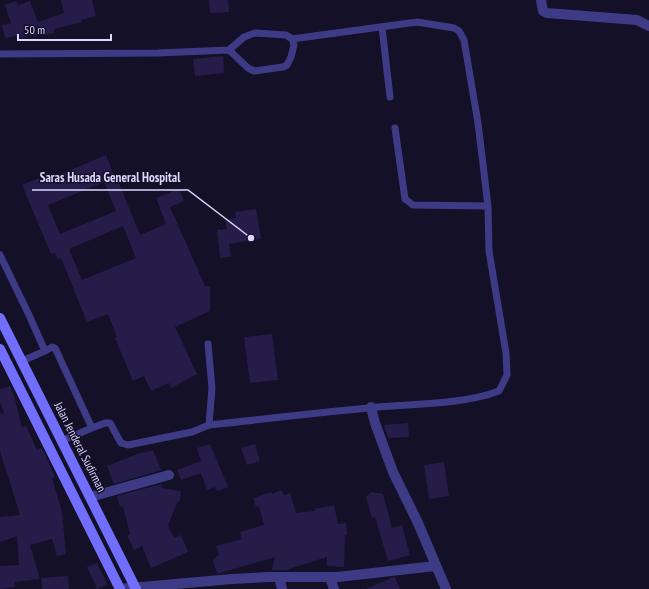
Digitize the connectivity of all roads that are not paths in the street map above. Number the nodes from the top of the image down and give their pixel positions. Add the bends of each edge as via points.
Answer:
1 (542, 0) edge
2 (649, 26) edge
3 (382, 27) junction
4 (292, 39) junction
5 (229, 50) junction
6 (0, 54) edge
7 (390, 98) dead end
8 (395, 128) dead end
9 (488, 206) junction
10 (0, 255) edge
11 (0, 318) edge
12 (208, 344) dead end
13 (0, 349) edge
14 (45, 351) junction
15 (22, 361) junction
16 (9, 367) junction
17 (371, 408) junction
18 (209, 425) junction
19 (92, 428) junction
20 (61, 441) junction
21 (48, 446) junction
22 (169, 475) dead end
23 (90, 497) junction
24 (435, 566) junction
25 (279, 577) junction
26 (330, 578) junction
27 (135, 588) edge
28 (120, 589) edge
29 (282, 589) edge
30 (334, 589) edge
31 (446, 589) edge

1 - 2 street via 543,12 547,13 637,20
3 - 4 lane
3 - 7 lane
3 - 9 lane via 417,22 454,28 461,34 478,124
4 - 5 lane via 282,33 255,33 244,37
4 - 5 lane via 294,45 291,57 283,67 251,70
5 - 6 lane
8 - 9 lane via 407,201 413,205
9 - 17 lane via 489,251 506,353 507,375 499,391 485,396
10 - 14 lane
11 - 15 main road, Jalan Jenderal Sudirman
12 - 18 lane via 212,388
13 - 16 main road
14 - 15 lane
14 - 19 lane via 55,348
15 - 16 street
15 - 20 main road, Jalan Jenderal Sudirman
16 - 21 main road
17 - 18 lane
17 - 24 street via 393,472
18 - 19 lane via 192,432 128,445 121,443 110,423
19 - 20 lane
20 - 21 street
20 - 23 main road, Jalan Jenderal Sudirman
21 - 28 main road
22 - 23 street
23 - 27 main road, Jalan Jenderal Sudirman
24 - 26 street
24 - 31 street
25 - 26 street
25 - 27 street
25 - 29 street
26 - 30 street
27 - 28 street

